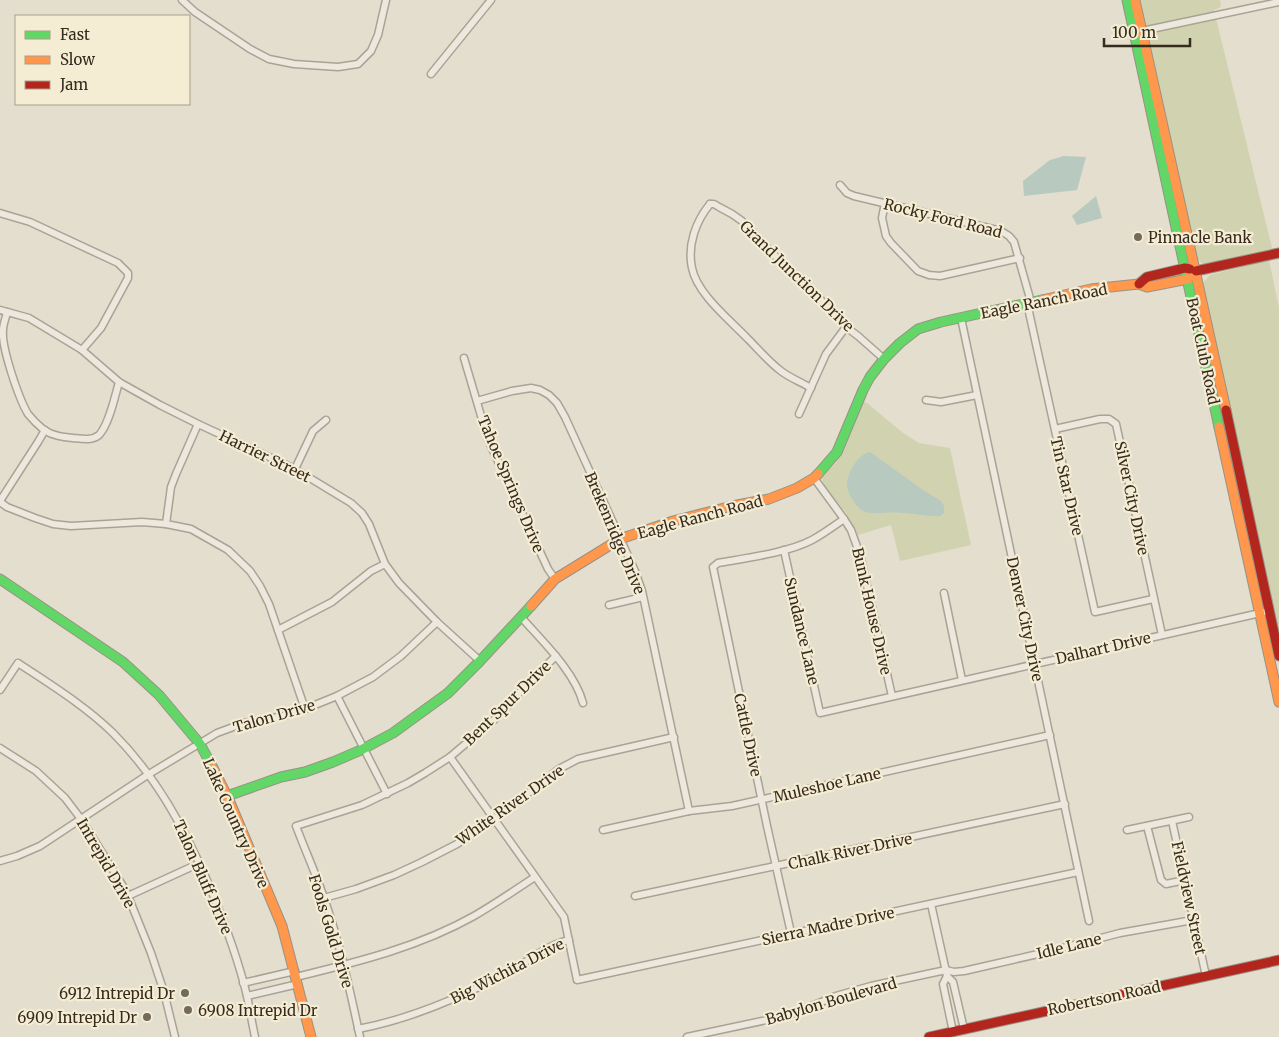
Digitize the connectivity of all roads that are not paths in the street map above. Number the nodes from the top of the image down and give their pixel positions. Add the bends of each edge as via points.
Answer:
1 (182, 0) edge
2 (386, 0) edge
3 (491, 0) edge
4 (1127, 0) edge
5 (1135, 0) edge
6 (1279, 2) edge
7 (1142, 31) junction
8 (431, 74) dead end
9 (840, 185) dead end
10 (885, 203) junction
11 (0, 213) edge
12 (1279, 253) edge
13 (1020, 258) junction
14 (1185, 268) junction
15 (1196, 271) junction
16 (1188, 279) junction
17 (1139, 284) junction
18 (1029, 303) junction
19 (4, 311) edge
20 (961, 318) junction
21 (846, 327) junction
22 (82, 350) junction
23 (464, 358) dead end
24 (884, 359) junction
25 (118, 382) junction
26 (811, 388) junction
27 (977, 395) junction
28 (926, 400) dead end
29 (477, 401) junction
30 (799, 414) dead end
31 (326, 420) dead end
32 (198, 424) junction
33 (1055, 429) junction
34 (44, 430) junction
35 (295, 468) junction
36 (814, 478) junction
37 (0, 502) edge
38 (844, 519) junction
39 (166, 524) junction
40 (620, 539) junction
41 (784, 550) junction
42 (386, 564) junction
43 (0, 579) edge
44 (555, 579) junction
45 (944, 593) dead end
46 (643, 597) junction
47 (1153, 599) junction
48 (609, 605) dead end
49 (1265, 612) junction
50 (521, 617) junction
51 (437, 622) junction
52 (278, 630) junction
53 (1162, 635) junction
54 (556, 656) junction
55 (1279, 656) edge
56 (480, 661) junction
57 (1034, 664) junction
58 (962, 680) junction
59 (0, 690) edge
60 (337, 696) junction
61 (892, 696) junction
62 (1279, 702) edge
63 (583, 703) dead end
64 (305, 709) junction
65 (820, 713) joint
66 (1050, 735) junction
67 (674, 737) junction
68 (200, 744) junction
69 (0, 748) edge
70 (363, 749) junction
71 (450, 757) junction
72 (149, 774) junction
73 (386, 794) junction
74 (227, 796) junction
75 (762, 799) junction
76 (1065, 804) junction
77 (689, 811) junction
78 (1189, 817) dead end
79 (81, 819) junction
80 (495, 819) junction
81 (1172, 821) junction
82 (296, 826) joint
83 (1147, 826) junction
84 (603, 830) dead end
85 (1127, 830) dead end
86 (0, 860) edge
87 (200, 863) junction
88 (776, 867) junction
89 (1078, 872) junction
90 (535, 877) junction
91 (1185, 880) junction
92 (128, 896) junction
93 (634, 896) dead end
94 (324, 898) junction
95 (931, 904) junction
96 (1193, 920) junction
97 (1089, 921) dead end
98 (791, 934) junction
99 (570, 940) junction
100 (1279, 960) edge
101 (344, 966) junction
102 (946, 973) junction
103 (1206, 976) junction
104 (296, 977) junction
105 (243, 983) junction
106 (247, 996) junction
107 (358, 1029) junction
108 (964, 1029) junction
109 (953, 1032) junction
110 (174, 1037) edge
111 (255, 1037) edge
112 (311, 1037) edge
113 (360, 1037) edge
114 (687, 1037) edge
115 (929, 1037) edge

1 - 2 street via 195,12 268,59 338,67 358,64 371,51
3 - 8 street
4 - 14 street, Boat Club Road
5 - 7 street, Boat Club Road
6 - 7 street
7 - 15 street, Boat Club Road
9 - 10 street, Rocky Ford Road via 854,196
10 - 13 street, Rocky Ford Road via 1000,231 1010,236
10 - 13 street via 882,218 886,236 918,271 940,276
11 - 22 street via 30,222 118,263 128,273 101,328
12 - 15 street
13 - 18 street, Rocky Ford Road
14 - 15 street, Eagle Ranch Road
14 - 16 street, Boat Club Road
14 - 17 street, Eagle Ranch Road via 1147,277
15 - 16 street
15 - 49 street, Boat Club Road
16 - 17 street, Eagle Ranch Road via 1148,287
16 - 49 street, Boat Club Road
17 - 18 street, Eagle Ranch Road via 1091,289
18 - 20 street, Eagle Ranch Road
18 - 33 street, Tin Star Drive
19 - 22 street, Harrier Street via 29,318
19 - 34 street via 4,343 20,397 29,415
20 - 24 street, Eagle Ranch Road via 918,329
20 - 27 street, Denver City Drive
21 - 24 street, Grand Junction Drive
21 - 26 street via 826,354
21 - 26 street, Grand Junction Drive via 745,224 710,201 692,241 692,269 697,283 773,364
22 - 25 street, Harrier Street
23 - 29 street, Tahoe Springs Drive
24 - 36 street, Eagle Ranch Road via 863,390 837,452
25 - 32 street, Harrier Street
25 - 34 street via 113,405 99,435 86,440
26 - 30 street
27 - 28 street via 941,402
27 - 57 street, Denver City Drive
29 - 40 street, Brekenridge Drive via 531,388 549,395 565,417
29 - 44 street, Tahoe Springs Drive via 492,446
31 - 35 street via 313,431
32 - 35 street, Harrier Street
32 - 39 street via 171,487
33 - 47 street, Silver City Drive via 1100,419 1109,419 1116,424
33 - 47 street, Tin Star Drive via 1095,612
34 - 37 street
35 - 42 street, Harrier Street via 362,513
36 - 38 street, Bunk House Drive
36 - 40 street, Eagle Ranch Road via 769,498 673,521
37 - 39 street via 53,524
38 - 41 street via 813,540
38 - 61 street, Bunk House Drive via 860,555
39 - 52 street via 191,529 228,550 240,561 260,586
40 - 44 street, Eagle Ranch Road
40 - 46 street, Brekenridge Drive
41 - 65 street, Sundance Lane
41 - 75 street, Cattle Drive via 718,563 713,570
42 - 51 street, Harrier Street via 399,583
42 - 52 street via 371,571 332,602
43 - 68 street, Lake Country Drive via 123,662 159,695
44 - 50 street, Eagle Ranch Road
45 - 58 street
46 - 48 street
46 - 67 street, Brekenridge Drive
47 - 53 street, Silver City Drive
49 - 53 street, Dalhart Drive
49 - 55 street, Boat Club Road
49 - 62 street, Boat Club Road
50 - 54 street
50 - 56 street, Eagle Ranch Road
51 - 56 street, Harrier Street
51 - 60 street, Talon Drive via 373,677
52 - 64 street
53 - 57 street, Dalhart Drive
54 - 63 street via 576,684
54 - 71 street, Bent Spur Drive via 496,718
56 - 70 street, Eagle Ranch Road via 422,713
57 - 58 street, Dalhart Drive
57 - 66 street, Denver City Drive
58 - 61 street, Dalhart Drive
59 - 72 street, Talon Bluff Drive via 18,663 97,718
60 - 64 street, Talon Drive
60 - 70 street
61 - 65 street, Dalhart Drive
64 - 68 street, Talon Drive via 244,723 217,733
66 - 75 street, Muleshoe Lane
66 - 76 street, Denver City Drive
67 - 77 street, Brekenridge Drive
67 - 80 street, White River Drive via 578,759 559,769
68 - 72 street, Talon Drive
68 - 74 street, Lake Country Drive
69 - 79 street, Intrepid Drive via 52,785
70 - 73 street
70 - 74 street, Eagle Ranch Road via 305,772
71 - 73 street, Bent Spur Drive
71 - 80 street
72 - 79 street, Talon Drive
72 - 87 street, Talon Bluff Drive via 177,817
73 - 82 street, Bent Spur Drive
74 - 104 street, Lake Country Drive via 282,926
75 - 77 street, Muleshoe Lane
75 - 88 street, Cattle Drive
76 - 88 street, Chalk River Drive
76 - 89 street, Denver City Drive
77 - 84 street, Muleshoe Lane
78 - 81 street
79 - 86 street, Talon Drive via 40,846
79 - 92 street, Intrepid Drive
80 - 90 street
80 - 94 street, White River Drive via 457,844 394,875
81 - 83 street
81 - 91 street, Fieldview Street
82 - 94 street, Fools Gold Drive
83 - 85 street
83 - 91 street via 1160,880 1166,884
87 - 92 street
87 - 105 street, Talon Bluff Drive
88 - 93 street, Chalk River Drive
88 - 98 street, Cattle Drive
89 - 95 street, Sierra Madre Drive
89 - 97 street, Denver City Drive
90 - 99 street via 564,917
90 - 101 street via 473,916 431,936
91 - 96 street, Fieldview Street
92 - 110 street, Intrepid Drive via 164,992
94 - 101 street, Fools Gold Drive
95 - 98 street, Sierra Madre Drive
95 - 102 street
96 - 102 street, Idle Lane via 1120,933 1051,952
96 - 103 street, Fieldview Street
98 - 99 street, Sierra Madre Drive via 577,980
99 - 107 street, Big Wichita Drive via 559,942 510,971 445,1002
100 - 103 street, Robertson Road
101 - 104 street
101 - 107 street, Fools Gold Drive
102 - 108 street via 953,982
102 - 109 street via 944,984
102 - 114 street, Babylon Boulevard via 871,986 790,1015
103 - 108 street, Robertson Road
104 - 105 street
104 - 106 street
104 - 112 street, Lake Country Drive
105 - 106 street, Talon Bluff Drive
106 - 111 street, Talon Bluff Drive
107 - 113 street, Fools Gold Drive
108 - 109 street, Robertson Road
109 - 115 street, Robertson Road

